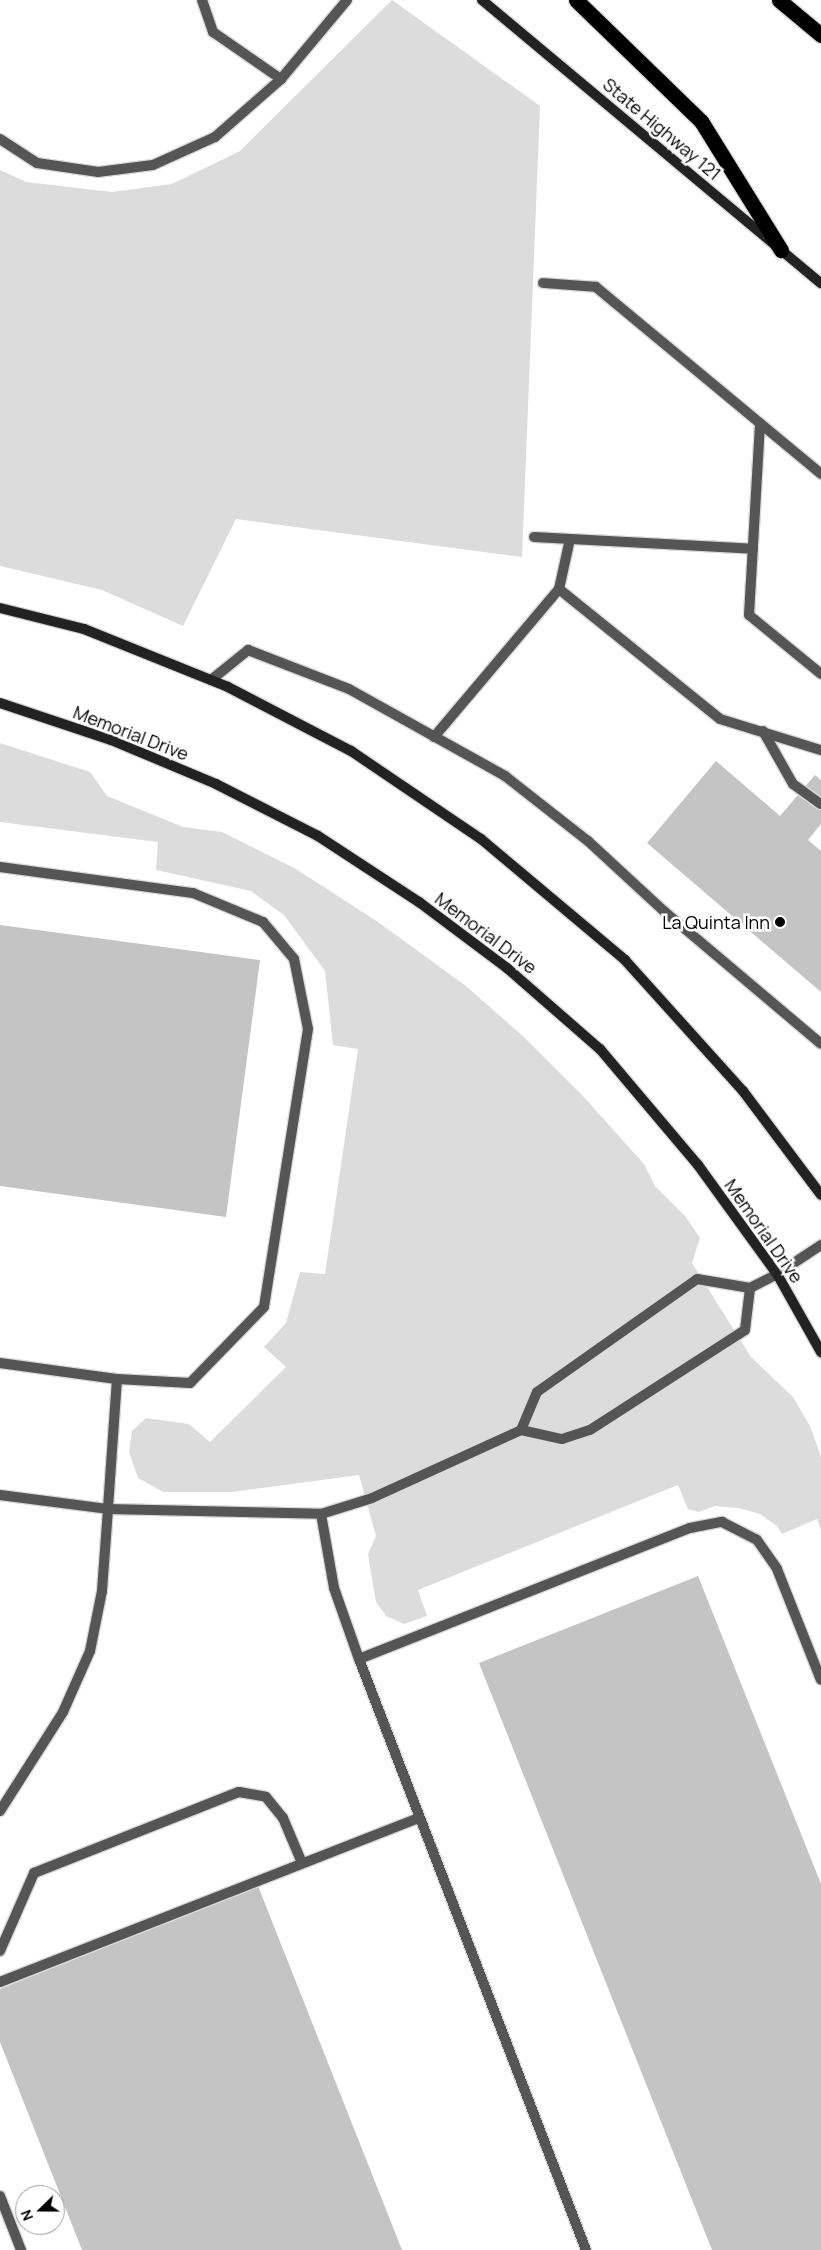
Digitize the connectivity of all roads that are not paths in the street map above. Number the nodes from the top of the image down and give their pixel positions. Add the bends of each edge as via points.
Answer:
1 (202, 0) edge
2 (347, 0) edge
3 (482, 0) edge
4 (576, 0) edge
5 (779, 0) edge
6 (821, 35) edge
7 (281, 79) junction
8 (0, 139) edge
9 (781, 250) junction
10 (543, 283) dead end
11 (821, 283) edge
12 (760, 424) junction
13 (821, 474) edge
14 (534, 537) dead end
15 (570, 539) junction
16 (753, 549) junction
17 (559, 589) junction
18 (0, 608) edge
19 (821, 674) edge
20 (211, 680) junction
21 (0, 703) edge
22 (763, 731) junction
23 (434, 737) junction
24 (821, 750) edge
25 (821, 804) edge
26 (0, 867) edge
27 (821, 1044) edge
28 (821, 1195) edge
29 (821, 1245) edge
30 (777, 1274) junction
31 (750, 1288) junction
32 (821, 1352) edge
33 (0, 1363) edge
34 (117, 1379) junction
35 (521, 1430) junction
36 (0, 1495) edge
37 (108, 1510) junction
38 (321, 1514) junction
39 (359, 1659) junction
40 (821, 1680) edge
41 (0, 1811) edge
42 (419, 1818) junction
43 (302, 1863) junction
44 (0, 1951) edge
45 (0, 1982) edge
46 (0, 2196) edge
47 (21, 2250) edge
48 (586, 2250) edge

1 - 7 street via 213,32
2 - 7 street
3 - 9 street, State Highway 121
4 - 9 highway via 701,121
5 - 6 highway
7 - 8 street via 215,137 153,165 98,172 37,163
9 - 11 street, State Highway 121
10 - 12 street via 596,287
12 - 13 street
12 - 16 street
14 - 15 street
15 - 16 street
15 - 17 street
16 - 19 street via 749,615
17 - 22 street via 720,719
17 - 23 street
18 - 20 street via 84,629
20 - 23 street via 248,650 349,689
20 - 28 street via 351,751 489,845 625,960 743,1091
21 - 30 street, Memorial Drive via 111,740 216,784 318,836 419,902 508,968 600,1049 698,1165
22 - 24 street
22 - 25 street via 793,784
23 - 27 street via 505,776 583,837 665,912
26 - 34 street via 193,893 263,922 294,960 308,1029 264,1307 190,1383
29 - 30 street
30 - 31 street
30 - 32 street, Memorial Drive
31 - 35 street via 697,1280 538,1392
31 - 35 street via 745,1330 590,1430 562,1439
33 - 34 street
34 - 37 street
35 - 38 street via 372,1498
36 - 37 street
37 - 38 street
37 - 41 street via 102,1591 90,1651 63,1712
38 - 39 street via 334,1588
39 - 40 street via 690,1528 722,1522 757,1540 777,1569
39 - 42 street
42 - 43 street
42 - 48 street
43 - 44 street via 283,1818 266,1797 239,1792 34,1873
43 - 45 street
46 - 47 street

